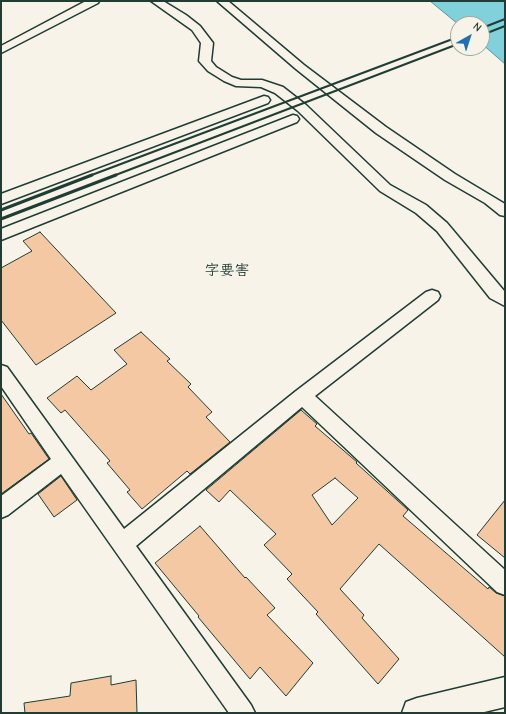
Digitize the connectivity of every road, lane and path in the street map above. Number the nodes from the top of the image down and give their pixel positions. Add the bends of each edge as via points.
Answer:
1 (94, 1) edge
2 (156, 1) edge
3 (222, 1) edge
4 (1, 50) edge
5 (264, 100) dead end
6 (294, 119) dead end
7 (1, 199) edge
8 (505, 211) edge
9 (1, 235) edge
10 (432, 296) dead end
11 (505, 300) edge
12 (1, 372) edge
13 (302, 396) junction
14 (63, 461) junction
15 (1, 508) edge
16 (123, 543) junction
17 (505, 584) edge
18 (505, 692) edge
19 (243, 713) edge
20 (417, 713) edge

1 - 4 street
2 - 11 street via 196,28 207,43 205,61 212,68 228,79 240,83 262,84 279,90 302,108 385,188 420,209 442,227 496,294
3 - 8 street via 300,67 381,130
5 - 7 street
6 - 9 street
10 - 13 street
12 - 14 street
13 - 16 street
13 - 17 street
14 - 15 street
14 - 16 street
16 - 19 street
18 - 20 street

